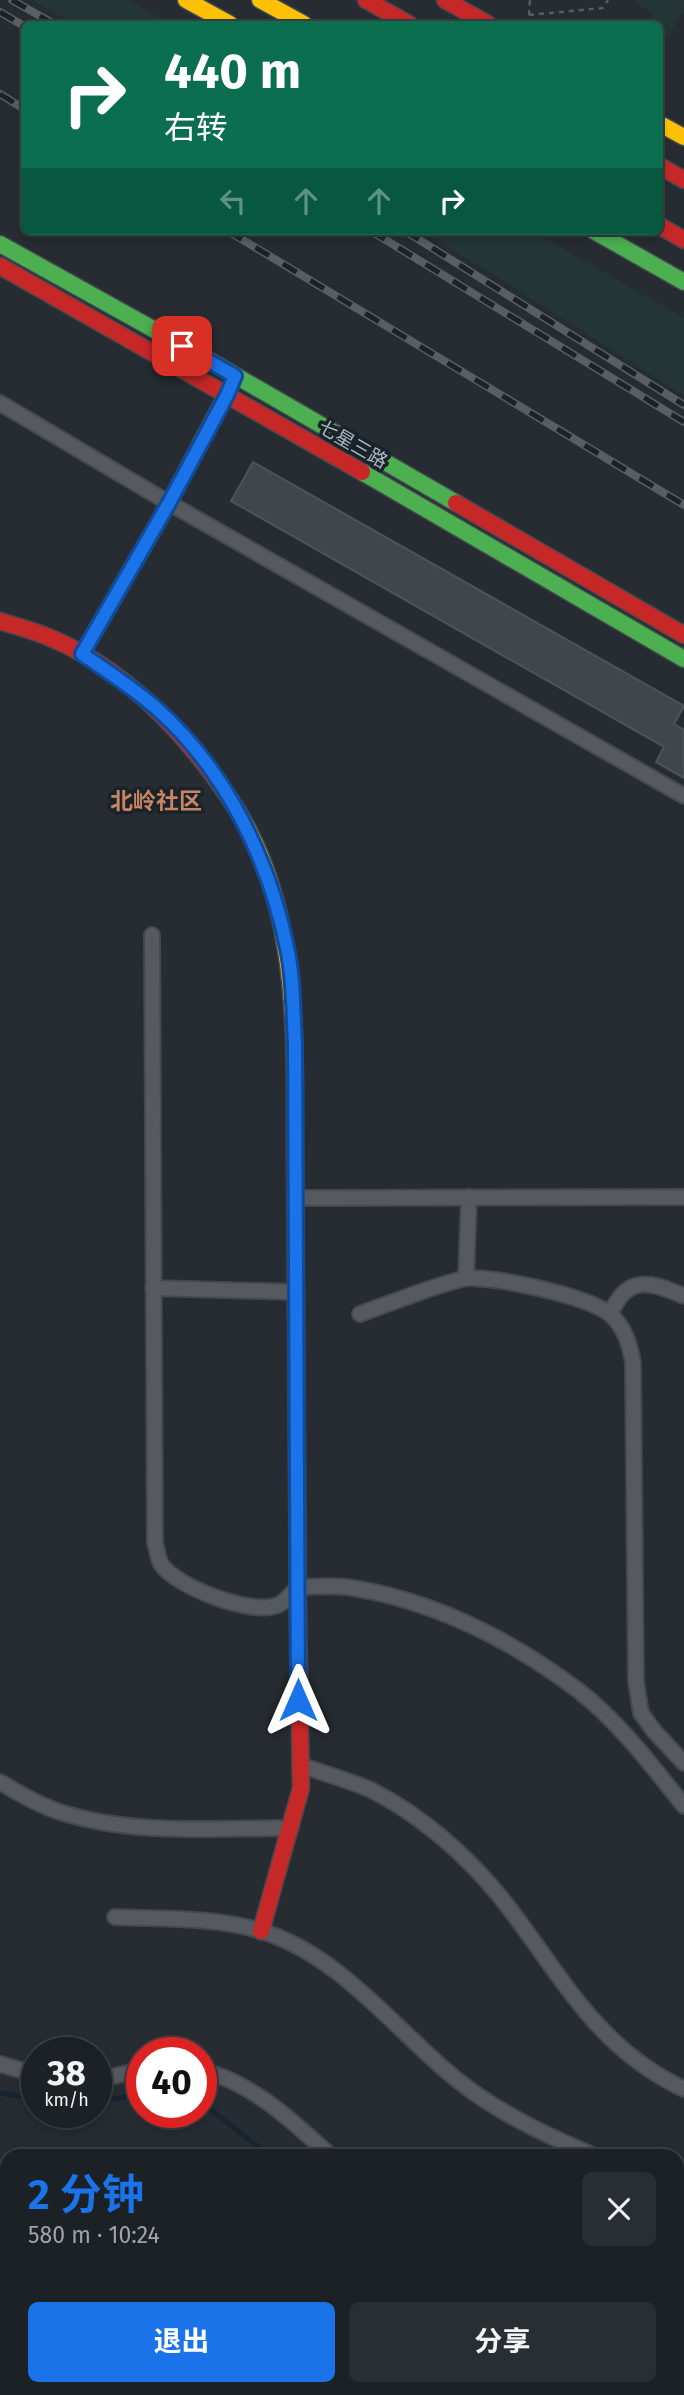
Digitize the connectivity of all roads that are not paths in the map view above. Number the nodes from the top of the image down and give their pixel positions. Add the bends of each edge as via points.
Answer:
1 (186, 0) edge
2 (260, 0) edge
3 (366, 0) edge
4 (445, 0) edge
5 (224, 21) edge
6 (298, 21) edge
7 (404, 21) edge
8 (483, 21) edge
9 (663, 126) edge
10 (684, 137) edge
11 (663, 168) edge
12 (684, 180) edge
13 (663, 228) edge
14 (601, 235) edge
15 (684, 240) edge
16 (0, 244) edge
17 (0, 266) edge
18 (684, 282) edge
19 (235, 376) junction
20 (227, 395) junction
21 (0, 403) edge
22 (169, 503) junction
23 (0, 621) edge
24 (684, 635) edge
25 (82, 654) junction
26 (684, 659) edge
27 (684, 796) edge
28 (152, 935) dead end
29 (684, 1197) edge
30 (295, 1198) junction
31 (469, 1198) junction
32 (466, 1278) junction
33 (153, 1288) junction
34 (296, 1292) junction
35 (684, 1296) edge
36 (360, 1314) dead end
37 (610, 1314) junction
38 (298, 1587) junction
39 (684, 1763) edge
40 (300, 1765) junction
41 (0, 1782) edge
42 (684, 1806) edge
43 (291, 1828) junction
44 (116, 1917) dead end
45 (261, 1931) junction
46 (0, 2064) edge
47 (21, 2070) edge
48 (217, 2076) edge
49 (684, 2089) edge
50 (323, 2149) edge
51 (579, 2149) edge

1 - 5 main road
2 - 6 main road
3 - 7 main road
4 - 8 main road
9 - 10 main road
11 - 12 main road
13 - 15 main road
14 - 18 main road
16 - 19 main road, 七星三路
17 - 20 main road, 七星三路
19 - 20 street
19 - 24 main road, 七星三路
20 - 22 street
20 - 26 main road, 七星三路
21 - 22 street
22 - 25 street
22 - 27 street
23 - 25 main road via 47,636
25 - 30 main road via 156,708 185,738 218,780 249,833 273,890 288,951 295,1044
28 - 33 street
29 - 31 street
30 - 31 street
30 - 34 main road
31 - 32 street
32 - 36 street
32 - 37 street via 536,1287
33 - 34 street
33 - 38 street via 155,1543 160,1563 178,1580 245,1606 280,1605
34 - 38 main road
35 - 37 street via 660,1286 638,1284 625,1291
37 - 39 street via 629,1342 633,1363 636,1682 641,1713
38 - 40 main road
38 - 42 street via 344,1587 384,1595 443,1612 489,1634 580,1692 618,1727
40 - 43 main road via 301,1788
40 - 49 street via 368,1789 401,1806 438,1835 498,1894 611,2041 636,2063
41 - 43 street via 57,1811 95,1821 147,1827
43 - 45 main road
44 - 45 street via 230,1923
45 - 51 street via 299,1948 342,1976 456,2079 498,2109
46 - 47 street
48 - 50 street via 243,2086

